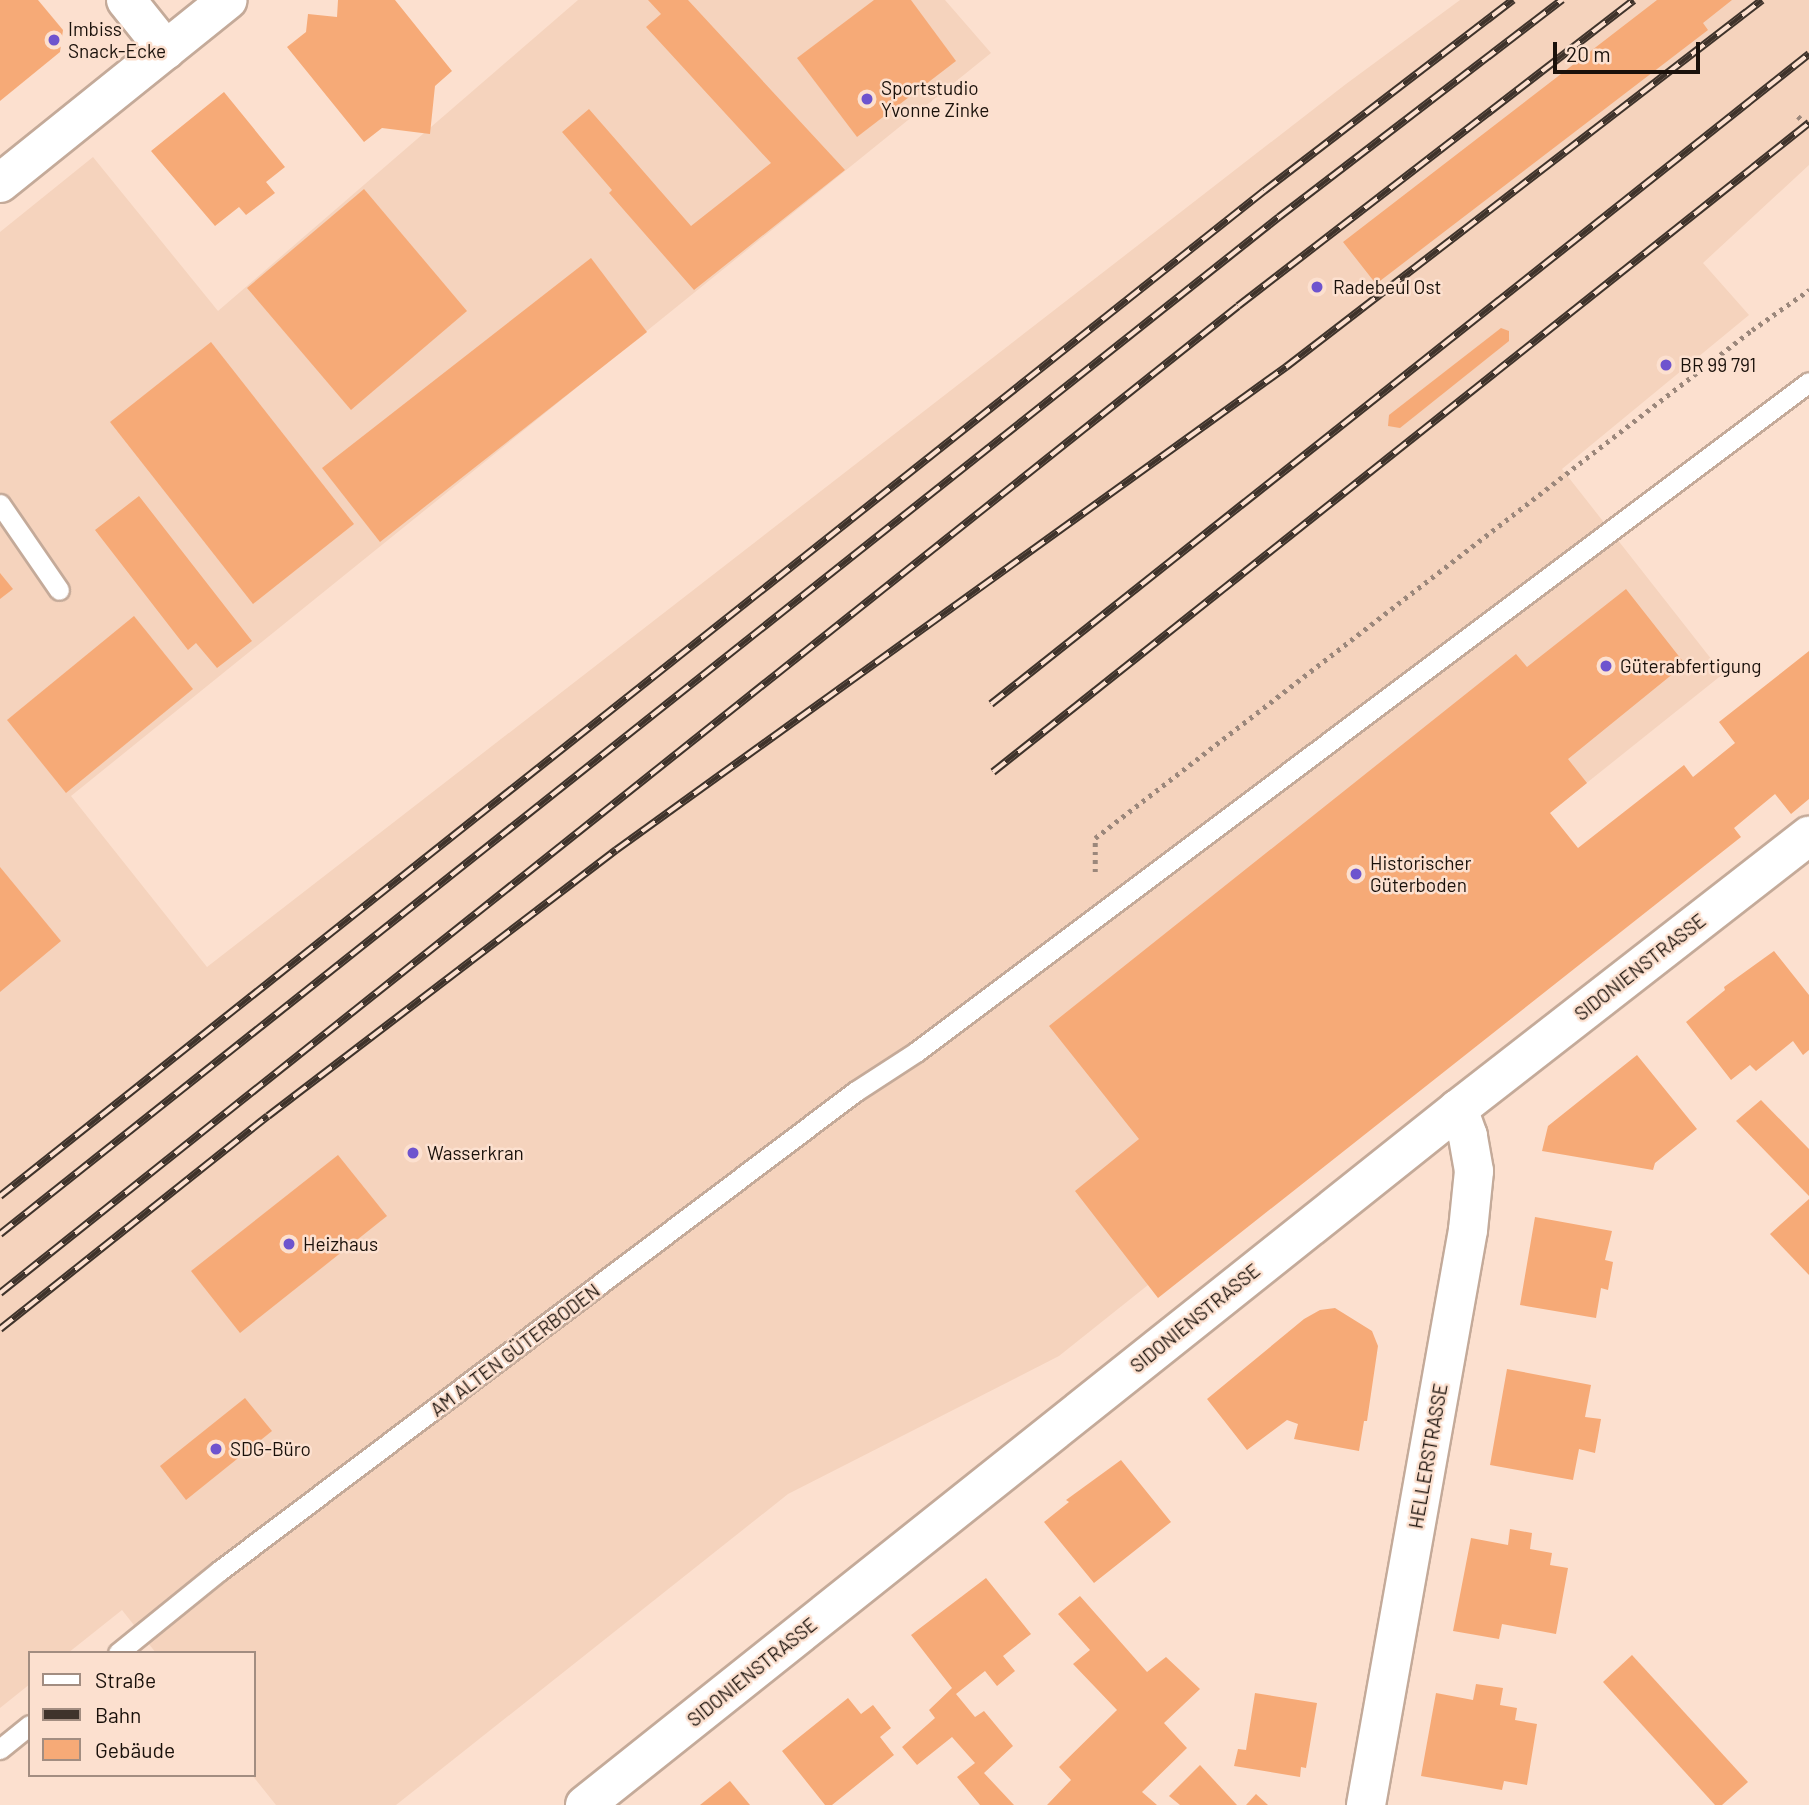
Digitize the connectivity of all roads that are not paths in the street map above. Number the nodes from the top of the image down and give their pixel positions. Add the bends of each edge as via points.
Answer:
1 (126, 0) edge
2 (228, 0) edge
3 (166, 50) junction
4 (0, 183) edge
5 (1809, 382) edge
6 (0, 504) edge
7 (59, 590) dead end
8 (1809, 836) edge
9 (1458, 1109) junction
10 (120, 1651) edge
11 (28, 1727) edge
12 (0, 1749) edge
13 (585, 1805) edge
14 (1366, 1805) edge

1 - 3 street
2 - 3 street
3 - 4 street
5 - 10 lane, AM ALTEN GÜTERBODEN via 916,1052 856,1091 219,1570
6 - 7 lane
8 - 9 street, SIDONIENSTRASSE
9 - 13 street, SIDONIENSTRASSE
9 - 14 street, HELLERSTRASSE via 1474,1171 1468,1230
11 - 12 lane

